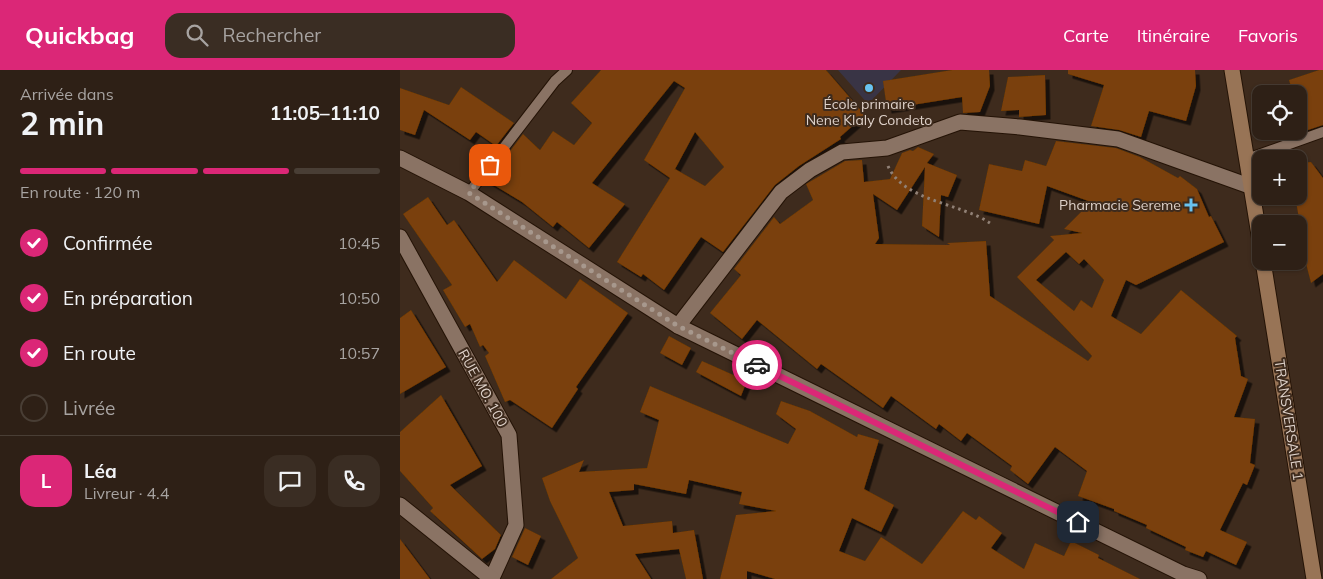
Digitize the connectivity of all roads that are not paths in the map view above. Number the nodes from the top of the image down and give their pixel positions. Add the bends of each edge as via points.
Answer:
1 (567, 70) edge
2 (1232, 70) edge
3 (1323, 132) edge
4 (400, 158) edge
5 (1247, 159) junction
6 (1252, 187) joint
7 (469, 193) junction
8 (400, 237) edge
9 (1265, 270) edge
10 (678, 326) junction
11 (400, 505) edge
12 (1181, 576) edge
13 (492, 579) edge
14 (1199, 579) edge
15 (1314, 579) edge

1 - 7 lane via 555,81
2 - 5 main road
3 - 5 lane
4 - 7 street
5 - 6 main road
6 - 10 street via 1118,139 960,122 882,148 842,152 810,170 781,192
7 - 10 street
8 - 13 street, RUE MO. 100 via 509,435 516,525
9 - 15 main road, TRANSVERSALE 1
10 - 12 street
11 - 13 street
12 - 14 street

